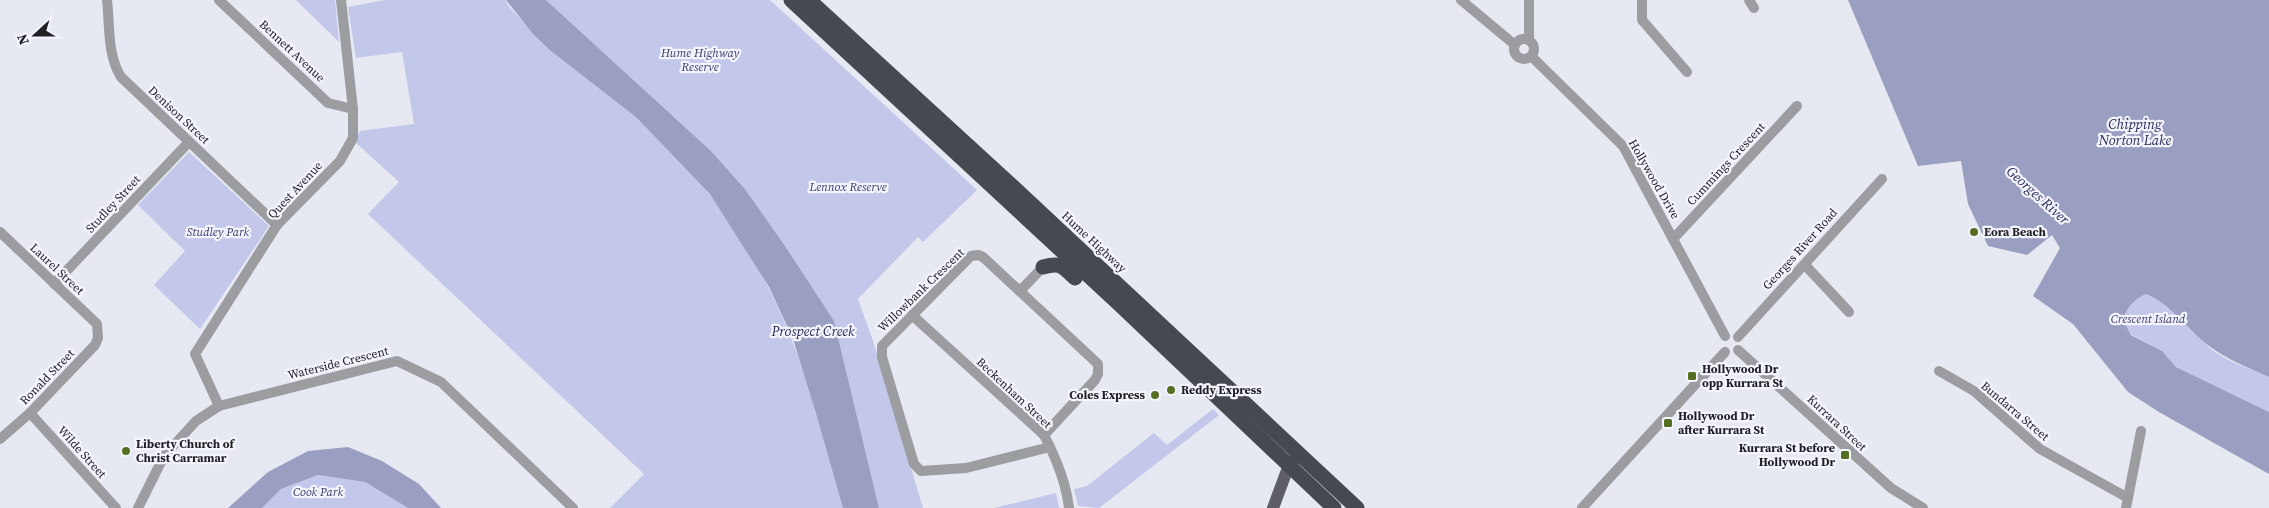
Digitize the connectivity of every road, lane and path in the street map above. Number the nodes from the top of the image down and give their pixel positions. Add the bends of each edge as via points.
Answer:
1 (107, 0) edge
2 (219, 0) edge
3 (341, 0) edge
4 (791, 0) edge
5 (809, 0) edge
6 (1461, 0) edge
7 (1529, 0) edge
8 (1642, 0) edge
9 (1529, 40) junction
10 (1515, 45) junction
11 (1531, 56) junction
12 (1687, 72) dead end
13 (1797, 106) dead end
14 (352, 109) junction
15 (189, 142) junction
16 (1882, 179) dead end
17 (277, 225) junction
18 (0, 232) edge
19 (1046, 237) junction
20 (1673, 239) junction
21 (1806, 265) junction
22 (1043, 267) junction
23 (54, 284) junction
24 (1020, 291) junction
25 (1118, 303) junction
26 (1850, 312) dead end
27 (912, 315) junction
28 (97, 324) joint
29 (1725, 336) junction
30 (1738, 337) junction
31 (1738, 350) junction
32 (1724, 352) junction
33 (1939, 370) dead end
34 (219, 406) junction
35 (30, 413) junction
36 (2141, 431) dead end
37 (1044, 436) junction
38 (0, 439) edge
39 (1050, 447) junction
40 (1294, 460) junction
41 (2127, 503) edge
42 (116, 508) edge
43 (138, 508) edge
44 (573, 508) edge
45 (1069, 508) edge
46 (1273, 508) edge
47 (1334, 508) edge
48 (1357, 508) edge
49 (1582, 508) edge
50 (1923, 508) edge

1 - 15 street, Denison Street via 111,54 116,69 126,83
2 - 14 street, Bennett Avenue via 328,103
3 - 14 street, Quest Avenue
4 - 19 highway, Hume Highway
5 - 40 highway, Hume Highway via 1010,184
6 - 10 street
7 - 9 street
8 - 12 street via 1642,20
9 - 10 street via 1519,40
9 - 11 street via 1534,47
10 - 11 street via 1514,52 1519,57
11 - 20 street, Hollywood Drive via 1623,146
13 - 20 street, Cummings Crescent
14 - 17 street, Quest Avenue via 353,138 340,161
15 - 17 street, Denison Street
15 - 23 street, Studley Street
16 - 21 street, Georges River Road
17 - 34 street, Quest Avenue via 195,354
18 - 23 street, Laurel Street
19 - 22 highway via 1048,252
19 - 25 highway, Hume Highway
20 - 29 street, Hollywood Drive
21 - 26 street
21 - 30 street, Georges River Road
22 - 24 street
22 - 25 highway via 1060,265 1093,294
23 - 28 street, Laurel Street
24 - 27 street, Willowbank Crescent via 983,257 971,256
24 - 37 street, Willowbank Crescent via 1098,364 1095,380
25 - 40 highway, Hume Highway
27 - 37 street, Beckenham Street
27 - 39 street, Willowbank Crescent via 886,340 882,346 882,357 914,464 921,471 966,468
28 - 35 street, Ronald Street via 95,345
29 - 30 street
29 - 32 street via 1721,344
30 - 31 street
31 - 32 street via 1730,354
31 - 50 street, Kurrara Street via 1890,488
32 - 49 street
33 - 41 street, Bundarra Street via 1974,391 2040,449
34 - 43 street, Waterside Crescent via 196,421 164,456
34 - 44 street, Waterside Crescent via 397,361 441,382
35 - 38 street, Ronald Street
35 - 42 street, Wilde Street
36 - 41 street
37 - 39 street, Beckenham Street
39 - 45 street, Beckenham Street
40 - 46 main road
40 - 47 highway, Hume Highway
40 - 48 highway, Hume Highway

